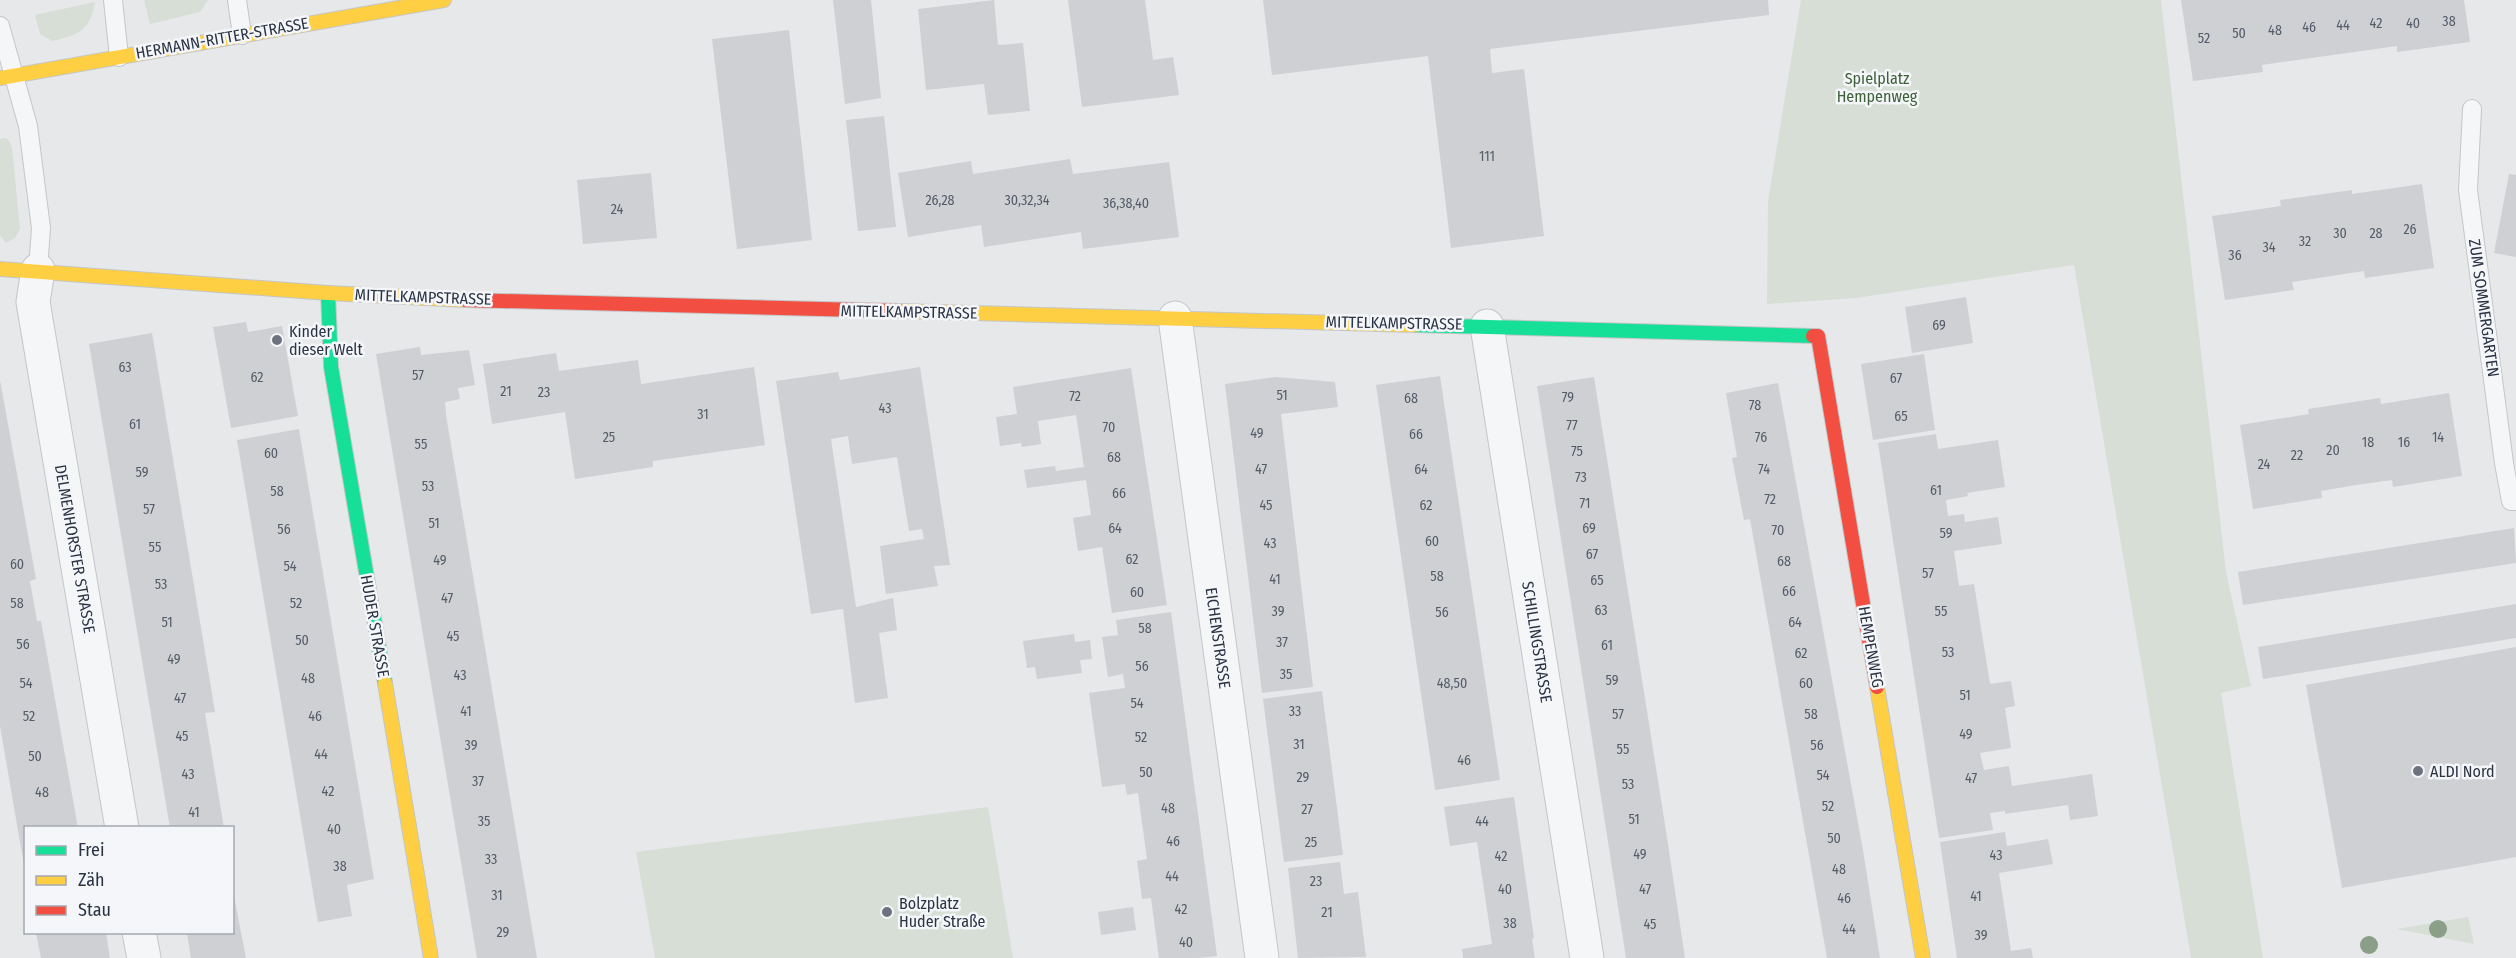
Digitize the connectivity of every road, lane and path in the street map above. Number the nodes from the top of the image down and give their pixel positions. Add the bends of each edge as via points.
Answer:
1 (112, 0) edge
2 (237, 0) edge
3 (444, 0) edge
4 (345, 8) edge
5 (0, 26) edge
6 (242, 35) junction
7 (119, 57) junction
8 (7, 77) edge
9 (2472, 109) dead end
10 (0, 269) edge
11 (38, 270) junction
12 (328, 293) junction
13 (1175, 318) junction
14 (1487, 326) junction
15 (1818, 336) joint
16 (2516, 501) edge
17 (122, 826) edge
18 (139, 934) edge
19 (144, 958) edge
20 (431, 958) edge
21 (1262, 958) edge
22 (1587, 958) edge
23 (1923, 958) edge

1 - 7 lane
2 - 6 lane
3 - 4 street, HERMANN-RITTER-STRASSE
4 - 6 street, HERMANN-RITTER-STRASSE
5 - 8 lane
6 - 7 street, HERMANN-RITTER-STRASSE
7 - 8 street, HERMANN-RITTER-STRASSE
8 - 11 lane via 28,126 41,228
9 - 16 lane, ZUM SOMMERGARTEN via 2468,190 2504,463 2511,501
10 - 11 street, MITTELKAMPSTRASSE
11 - 12 street, MITTELKAMPSTRASSE
11 - 17 street, DELMENHORSTER STRASSE via 33,302
12 - 13 street, MITTELKAMPSTRASSE
12 - 20 street, HUDER STRASSE via 332,367
13 - 14 street, MITTELKAMPSTRASSE
13 - 21 street, EICHENSTRASSE
14 - 15 street, MITTELKAMPSTRASSE
14 - 22 street, SCHILLINGSTRASSE
15 - 23 street, HEMPENWEG
18 - 19 street

